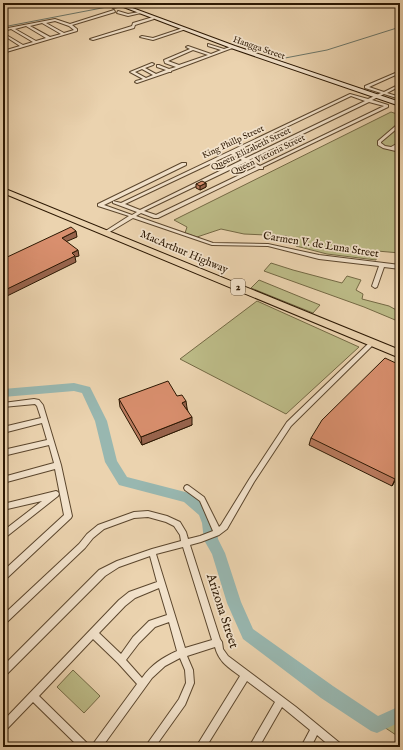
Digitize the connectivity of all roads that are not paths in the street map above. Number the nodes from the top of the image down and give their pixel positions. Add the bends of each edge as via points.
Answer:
1 (16, 3) edge
2 (23, 3) edge
3 (90, 3) edge
4 (117, 5) edge
5 (3, 6) edge
6 (75, 6) dead end
7 (116, 12) junction
8 (139, 13) junction
9 (153, 18) junction
10 (42, 22) junction
11 (26, 25) junction
12 (71, 26) junction
13 (11, 28) junction
14 (184, 29) junction
15 (3, 30) edge
16 (3, 34) edge
17 (64, 34) junction
18 (142, 37) dead end
19 (49, 38) junction
20 (92, 39) dead end
21 (36, 42) junction
22 (209, 44) dead end
23 (3, 46) edge
24 (23, 46) junction
25 (188, 47) dead end
26 (214, 47) junction
27 (233, 47) junction
28 (193, 49) junction
29 (10, 50) junction
30 (224, 50) junction
31 (3, 52) edge
32 (201, 52) junction
33 (184, 53) junction
34 (189, 55) dead end
35 (211, 55) junction
36 (173, 56) junction
37 (195, 57) dead end
38 (179, 59) dead end
39 (200, 59) junction
40 (185, 61) dead end
41 (190, 63) junction
42 (152, 64) dead end
43 (158, 66) dead end
44 (180, 67) junction
45 (142, 68) junction
46 (170, 71) junction
47 (400, 72) edge
48 (156, 75) junction
49 (146, 79) junction
50 (137, 82) dead end
51 (400, 85) edge
52 (383, 92) junction
53 (376, 96) junction
54 (400, 98) edge
55 (368, 100) junction
56 (400, 104) edge
57 (400, 124) edge
58 (400, 143) edge
59 (391, 149) junction
60 (400, 151) edge
61 (230, 152) junction
62 (247, 160) junction
63 (184, 164) dead end
64 (261, 168) junction
65 (3, 190) edge
66 (115, 202) dead end
67 (122, 204) junction
68 (141, 211) junction
69 (132, 216) junction
70 (104, 231) junction
71 (382, 265) junction
72 (400, 267) edge
73 (375, 286) dead end
74 (372, 343) junction
75 (400, 354) edge
76 (3, 405) edge
77 (44, 420) junction
78 (3, 430) edge
79 (50, 442) junction
80 (3, 453) edge
81 (58, 465) junction
82 (3, 480) edge
83 (187, 488) dead end
84 (64, 491) junction
85 (56, 494) junction
86 (3, 507) edge
87 (217, 532) junction
88 (3, 536) edge
89 (186, 542) junction
90 (152, 552) junction
91 (3, 576) edge
92 (161, 584) junction
93 (171, 618) junction
94 (3, 620) edge
95 (93, 633) junction
96 (218, 642) junction
97 (182, 653) junction
98 (121, 660) junction
99 (3, 672) edge
100 (245, 676) junction
101 (143, 684) junction
102 (33, 696) junction
103 (281, 701) junction
104 (3, 727) edge
105 (316, 728) junction
106 (85, 747) edge
107 (96, 747) edge
108 (150, 747) edge
109 (201, 747) edge
110 (254, 747) edge
111 (306, 747) edge
112 (338, 747) edge

1 - 2 street
1 - 5 street
3 - 6 street
4 - 7 street
4 - 8 street, Hangga Street
7 - 8 street via 128,15
7 - 12 street
8 - 9 street, Hangga Street
9 - 14 street, Hangga Street
9 - 20 street
10 - 11 street
10 - 12 street via 57,20
10 - 17 street
11 - 13 street
11 - 19 street
12 - 17 street via 76,30
13 - 15 street
13 - 21 street
14 - 18 street via 153,39
14 - 27 street, Hangga Street
16 - 24 street
17 - 19 street
19 - 21 street
21 - 24 street
22 - 26 street
23 - 29 street
24 - 29 street
25 - 28 street
26 - 30 street
26 - 32 street
27 - 30 street
27 - 53 street, Hangga Street
28 - 32 street
28 - 33 street
29 - 31 street
30 - 35 street
32 - 35 street
33 - 34 street
33 - 36 street
35 - 39 street
36 - 38 street
36 - 44 street via 166,61
37 - 39 street
39 - 41 street
40 - 41 street
41 - 44 street
42 - 45 street
43 - 46 street
44 - 46 street
45 - 48 street
45 - 49 street via 132,72
46 - 48 street
47 - 52 street via 366,87
48 - 49 street
49 - 50 street
51 - 52 street, Queen Elizabeth Street
52 - 53 street, Queen Elizabeth Street
52 - 54 street
53 - 55 street, Queen Elizabeth Street
53 - 56 street, Hangga Street
55 - 61 street, King Phillp Street via 351,95
55 - 62 street, Queen Elizabeth Street
55 - 64 street, Queen Victoria Street via 387,106
57 - 59 street via 379,142
58 - 59 street
59 - 60 street
61 - 62 street
61 - 67 street, King Phillp Street
62 - 64 street
62 - 68 street, Queen Elizabeth Street
63 - 69 street, Carmen V. de Luna Street via 100,204
64 - 68 street, Queen Victoria Street via 156,217
65 - 70 highway, MacArthur Highway / 2
66 - 67 street
67 - 68 street
68 - 69 street, Queen Elizabeth Street
69 - 70 street, Queen Elizabeth Street
69 - 71 street, Carmen V. de Luna Street via 212,244 268,245 319,257
70 - 74 highway, MacArthur Highway / 2
71 - 72 street, Carmen V. de Luna Street
71 - 73 street
74 - 75 highway, MacArthur Highway / 2
74 - 87 street via 289,424 224,527
76 - 77 street via 37,402
77 - 78 street
77 - 79 street
79 - 80 street
79 - 81 street
81 - 82 street
81 - 84 street
83 - 87 street via 202,499
84 - 85 street
84 - 91 street via 68,516
85 - 86 street
85 - 88 street
87 - 89 street
89 - 90 street
89 - 94 street, Arizona Street via 177,524 148,514 134,515 101,527
89 - 96 street, Arizona Street
90 - 92 street
90 - 99 street via 117,564 102,573
92 - 93 street
92 - 95 street via 132,595 122,602
93 - 97 street
93 - 98 street via 152,624
95 - 98 street
95 - 102 street
96 - 97 street
96 - 100 street, Arizona Street via 225,659
97 - 101 street via 162,663 149,674
97 - 108 street via 189,670 190,683 182,702
98 - 101 street
100 - 103 street, Arizona Street
100 - 109 street
101 - 107 street
102 - 104 street
102 - 106 street
103 - 105 street, Arizona Street
103 - 110 street
105 - 111 street
105 - 112 street, Arizona Street

